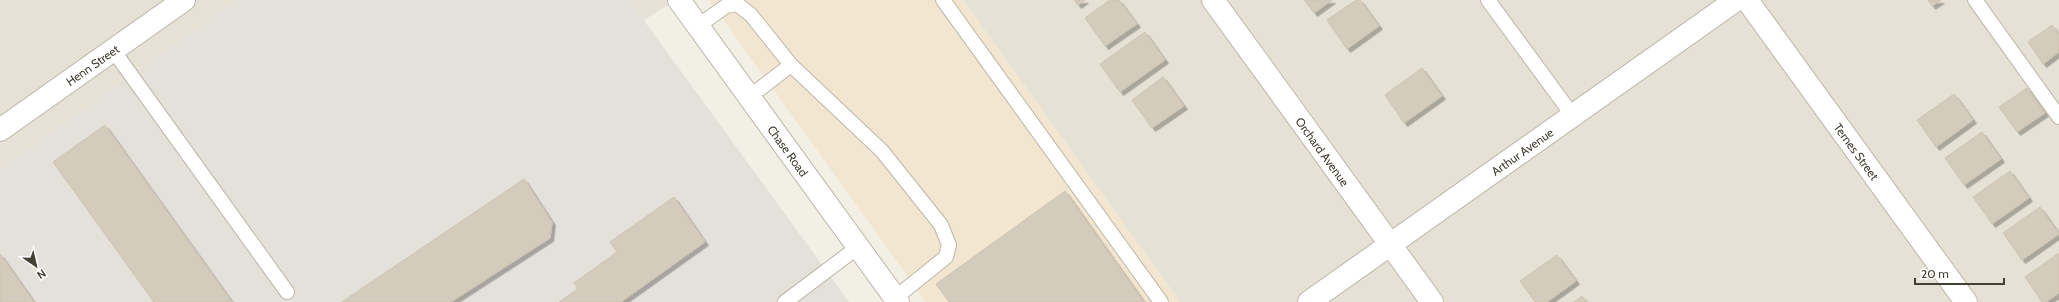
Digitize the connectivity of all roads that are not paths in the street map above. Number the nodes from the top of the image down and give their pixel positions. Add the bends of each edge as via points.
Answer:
1 (184, 0) edge
2 (679, 0) edge
3 (942, 0) edge
4 (1213, 0) edge
5 (1488, 0) edge
6 (1736, 0) edge
7 (1747, 0) edge
8 (1975, 0) edge
9 (698, 26) junction
10 (113, 50) junction
11 (791, 65) junction
12 (749, 97) junction
13 (1573, 116) junction
14 (2059, 117) edge
15 (0, 130) edge
16 (1390, 245) junction
17 (858, 247) junction
18 (287, 292) dead end
19 (896, 300) edge
20 (785, 302) edge
21 (1161, 302) edge
22 (1308, 302) edge
23 (1432, 302) edge
24 (1966, 302) edge

1 - 10 street, Henn Street
2 - 9 street, Chase Road
3 - 21 lane
4 - 16 street, Orchard Avenue
5 - 13 lane
6 - 13 street, Arthur Avenue
7 - 24 street, Ternes Street
8 - 14 lane
9 - 11 lane via 726,6 737,4 751,15
9 - 12 street, Chase Road
10 - 15 street, Henn Street
10 - 18 lane
11 - 12 lane
11 - 19 lane via 882,151 941,225 949,245 946,257
12 - 17 street, Chase Road
13 - 16 street, Arthur Avenue
16 - 22 street, Arthur Avenue
16 - 23 street, Orchard Avenue
17 - 19 street, Chase Road
17 - 20 lane

